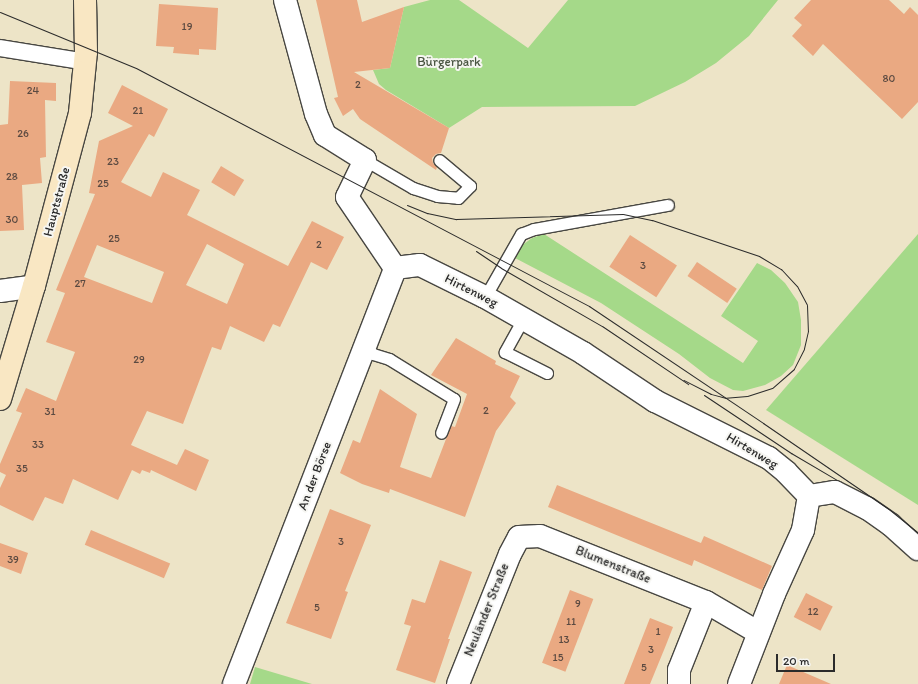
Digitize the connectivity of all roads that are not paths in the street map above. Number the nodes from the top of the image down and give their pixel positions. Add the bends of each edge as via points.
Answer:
1 (85, 0) edge
2 (285, 0) edge
3 (0, 48) edge
4 (86, 62) junction
5 (365, 160) junction
6 (439, 160) dead end
7 (668, 205) dead end
8 (395, 268) junction
9 (34, 286) junction
10 (0, 291) edge
11 (485, 297) junction
12 (523, 319) junction
13 (365, 346) junction
14 (546, 373) dead end
15 (0, 399) edge
16 (441, 433) dead end
17 (809, 496) junction
18 (519, 537) joint
19 (918, 549) edge
20 (706, 602) junction
21 (759, 633) junction
22 (234, 684) edge
23 (458, 684) edge
24 (679, 684) edge
25 (739, 684) edge

1 - 4 main road, Hauptstraße
2 - 5 street via 316,114 325,135
3 - 4 street
4 - 9 main road, Hauptstraße via 80,113
5 - 6 lane via 413,188 437,196 458,198 470,186
5 - 8 street via 348,197
7 - 11 lane via 534,229 521,234
8 - 11 street, Hirtenweg via 420,265
8 - 13 street, An der Börse
9 - 10 street
9 - 15 main road, Hauptstraße
11 - 12 street, Hirtenweg
12 - 14 lane via 505,352
12 - 17 street, Hirtenweg via 655,401 769,458
13 - 16 lane via 373,354 389,359 454,399
13 - 22 street, An der Börse
17 - 19 street via 835,492 867,508
17 - 21 street via 803,530
18 - 20 street, Blumenstraße via 540,536
18 - 23 street, Neuländer Straße
20 - 21 street, Blumenstraße
20 - 24 street via 679,670
21 - 25 street

